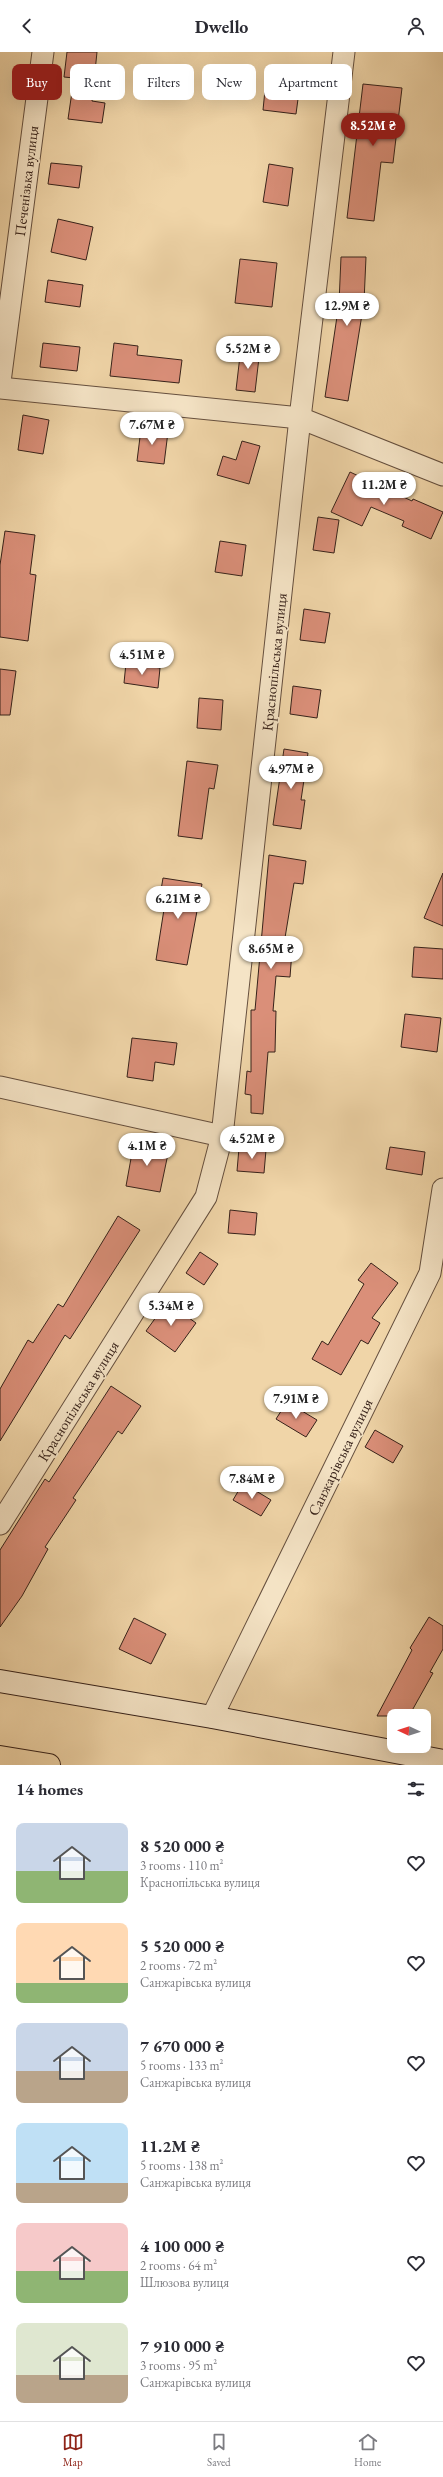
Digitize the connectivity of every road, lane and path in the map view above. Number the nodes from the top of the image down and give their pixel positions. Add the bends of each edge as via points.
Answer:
1 (43, 52) edge
2 (344, 52) edge
3 (0, 382) edge
4 (0, 388) edge
5 (300, 418) junction
6 (443, 475) edge
7 (0, 1087) edge
8 (222, 1136) junction
9 (443, 1189) edge
10 (0, 1524) edge
11 (0, 1681) edge
12 (212, 1718) junction
13 (0, 1757) edge
14 (443, 1761) edge
15 (49, 1765) edge

1 - 3 street, Печенізька вулиця
2 - 5 street, Краснопільська вулиця
4 - 5 street
5 - 6 street
5 - 8 street, Краснопільська вулиця
7 - 8 street
8 - 10 street, Краснопільська вулиця via 206,1197
9 - 12 street, Санжарівська вулиця via 430,1273
11 - 12 street
12 - 14 street
13 - 15 main road

